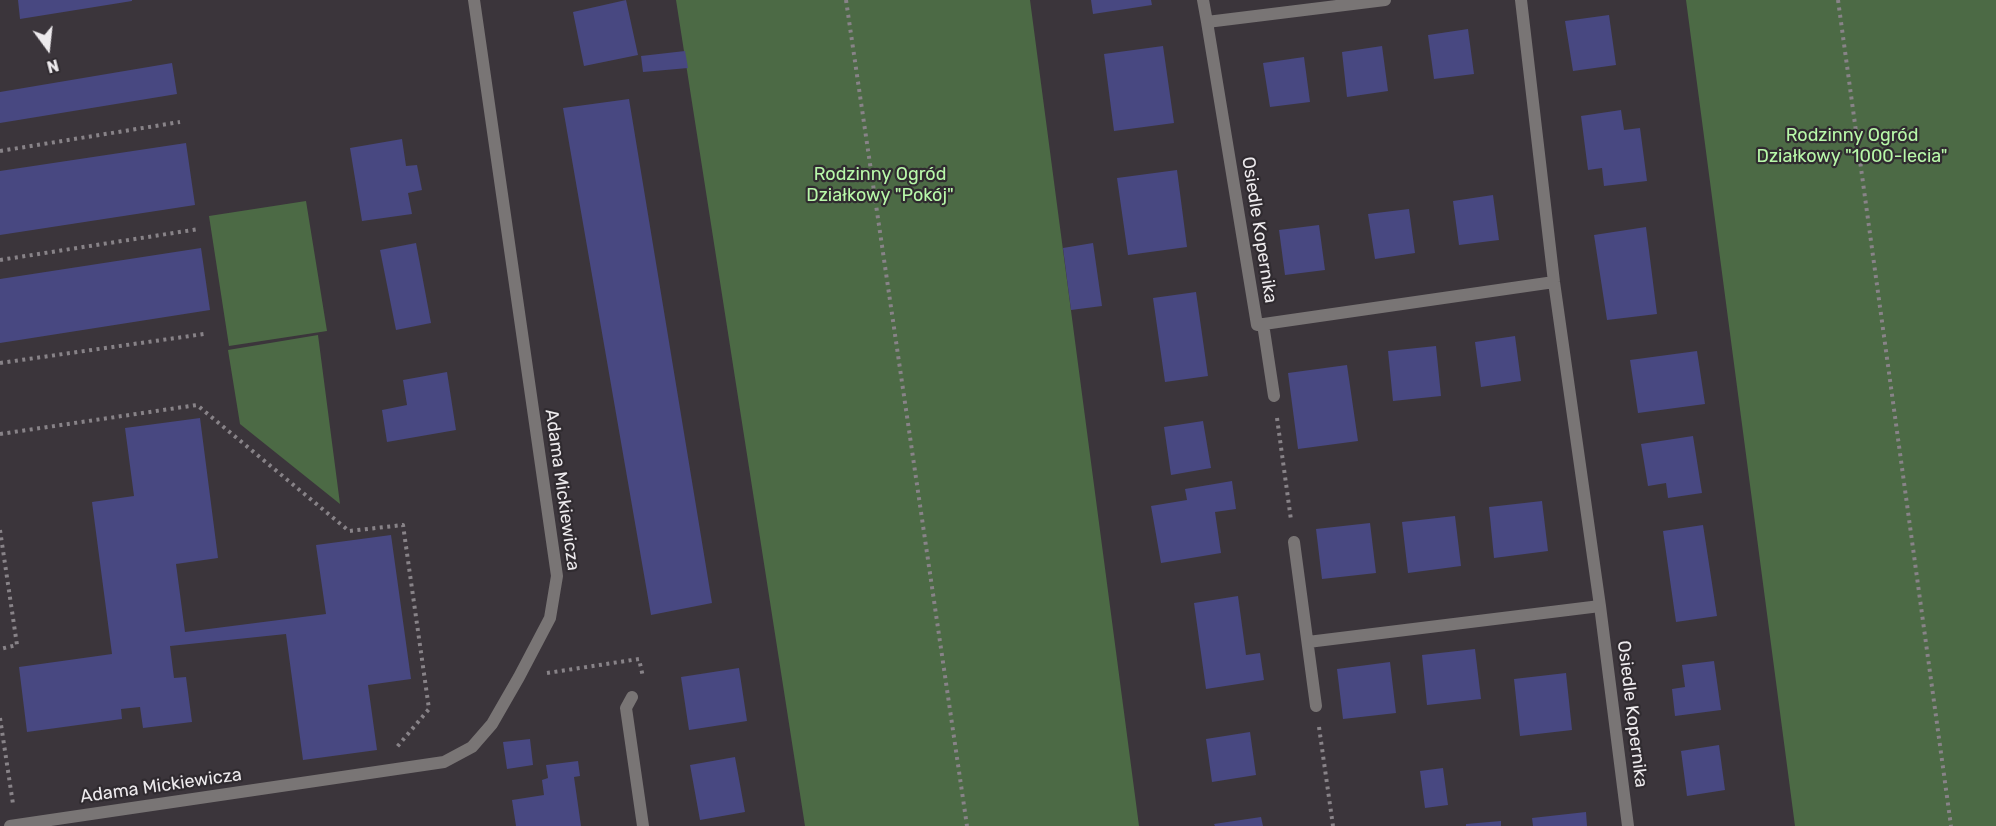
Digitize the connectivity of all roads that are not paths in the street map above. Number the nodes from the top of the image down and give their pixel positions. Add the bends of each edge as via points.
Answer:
1 (474, 0) edge
2 (1203, 0) edge
3 (1385, 0) edge
4 (1521, 0) edge
5 (1207, 22) junction
6 (1554, 282) junction
7 (1263, 324) junction
8 (1274, 396) road end
9 (1294, 543) road end
10 (1600, 606) junction
11 (1308, 642) junction
12 (632, 697) dead end
13 (1316, 706) road end
14 (89, 820) edge
15 (13, 826) edge
16 (643, 826) edge
17 (1628, 826) edge

1 - 14 street, Adama Mickiewicza via 557,576 550,618 492,724 472,747 444,762
2 - 5 street
3 - 5 street
4 - 6 street, Osiedle Kopernika
5 - 7 street, Osiedle Kopernika via 1257,325
6 - 7 street, Osiedle Kopernika
6 - 10 street, Osiedle Kopernika
7 - 8 street
9 - 11 street
10 - 11 street
10 - 17 street, Osiedle Kopernika
11 - 13 street
12 - 16 street via 626,708
14 - 15 street, Adama Mickiewicza

